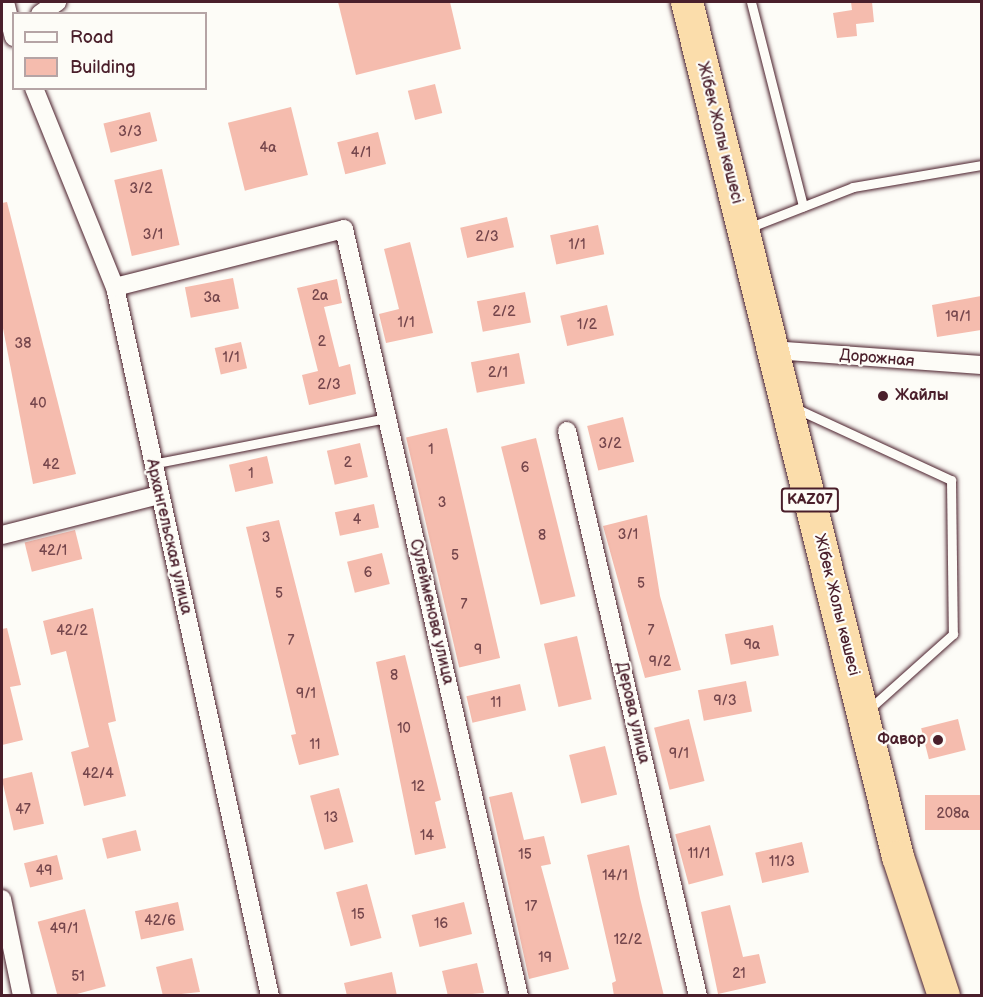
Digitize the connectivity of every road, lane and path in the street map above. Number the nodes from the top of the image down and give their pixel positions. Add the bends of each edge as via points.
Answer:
1 (5, 2) edge
2 (57, 2) edge
3 (687, 2) edge
4 (751, 2) edge
5 (43, 12) edge
6 (10, 35) edge
7 (35, 90) edge
8 (981, 165) edge
9 (803, 206) junction
10 (743, 230) junction
11 (115, 287) junction
12 (773, 350) junction
13 (981, 364) edge
14 (786, 405) junction
15 (387, 418) junction
16 (567, 431) dead end
17 (152, 464) junction
18 (159, 495) junction
19 (2, 535) edge
20 (863, 715) junction
21 (2, 899) edge
22 (22, 996) edge
23 (270, 996) edge
24 (519, 996) edge
25 (698, 996) edge
26 (944, 996) edge

1 - 6 street
2 - 5 street
3 - 10 highway, Жібек Жолы көшесі / KAZ07
4 - 9 lane
7 - 11 street, Архангельская улица
8 - 9 lane via 853,187
9 - 10 lane
10 - 12 highway, Жібек Жолы көшесі / KAZ07
11 - 15 street, Сулейменова улица via 344,229
11 - 17 street, Архангельская улица
12 - 13 street, Дорожная
12 - 14 highway, Жібек Жолы көшесі / KAZ07
14 - 20 highway, Жібек Жолы көшесі / KAZ07
14 - 20 lane via 951,480 953,634
15 - 17 lane
15 - 24 street, Сулейменова улица
16 - 25 street, Дерова улица
17 - 18 street, Архангельская улица
18 - 19 street
18 - 23 street, Архангельская улица
20 - 26 highway, Жібек Жолы көшесі / KAZ07 via 898,857
21 - 22 street

